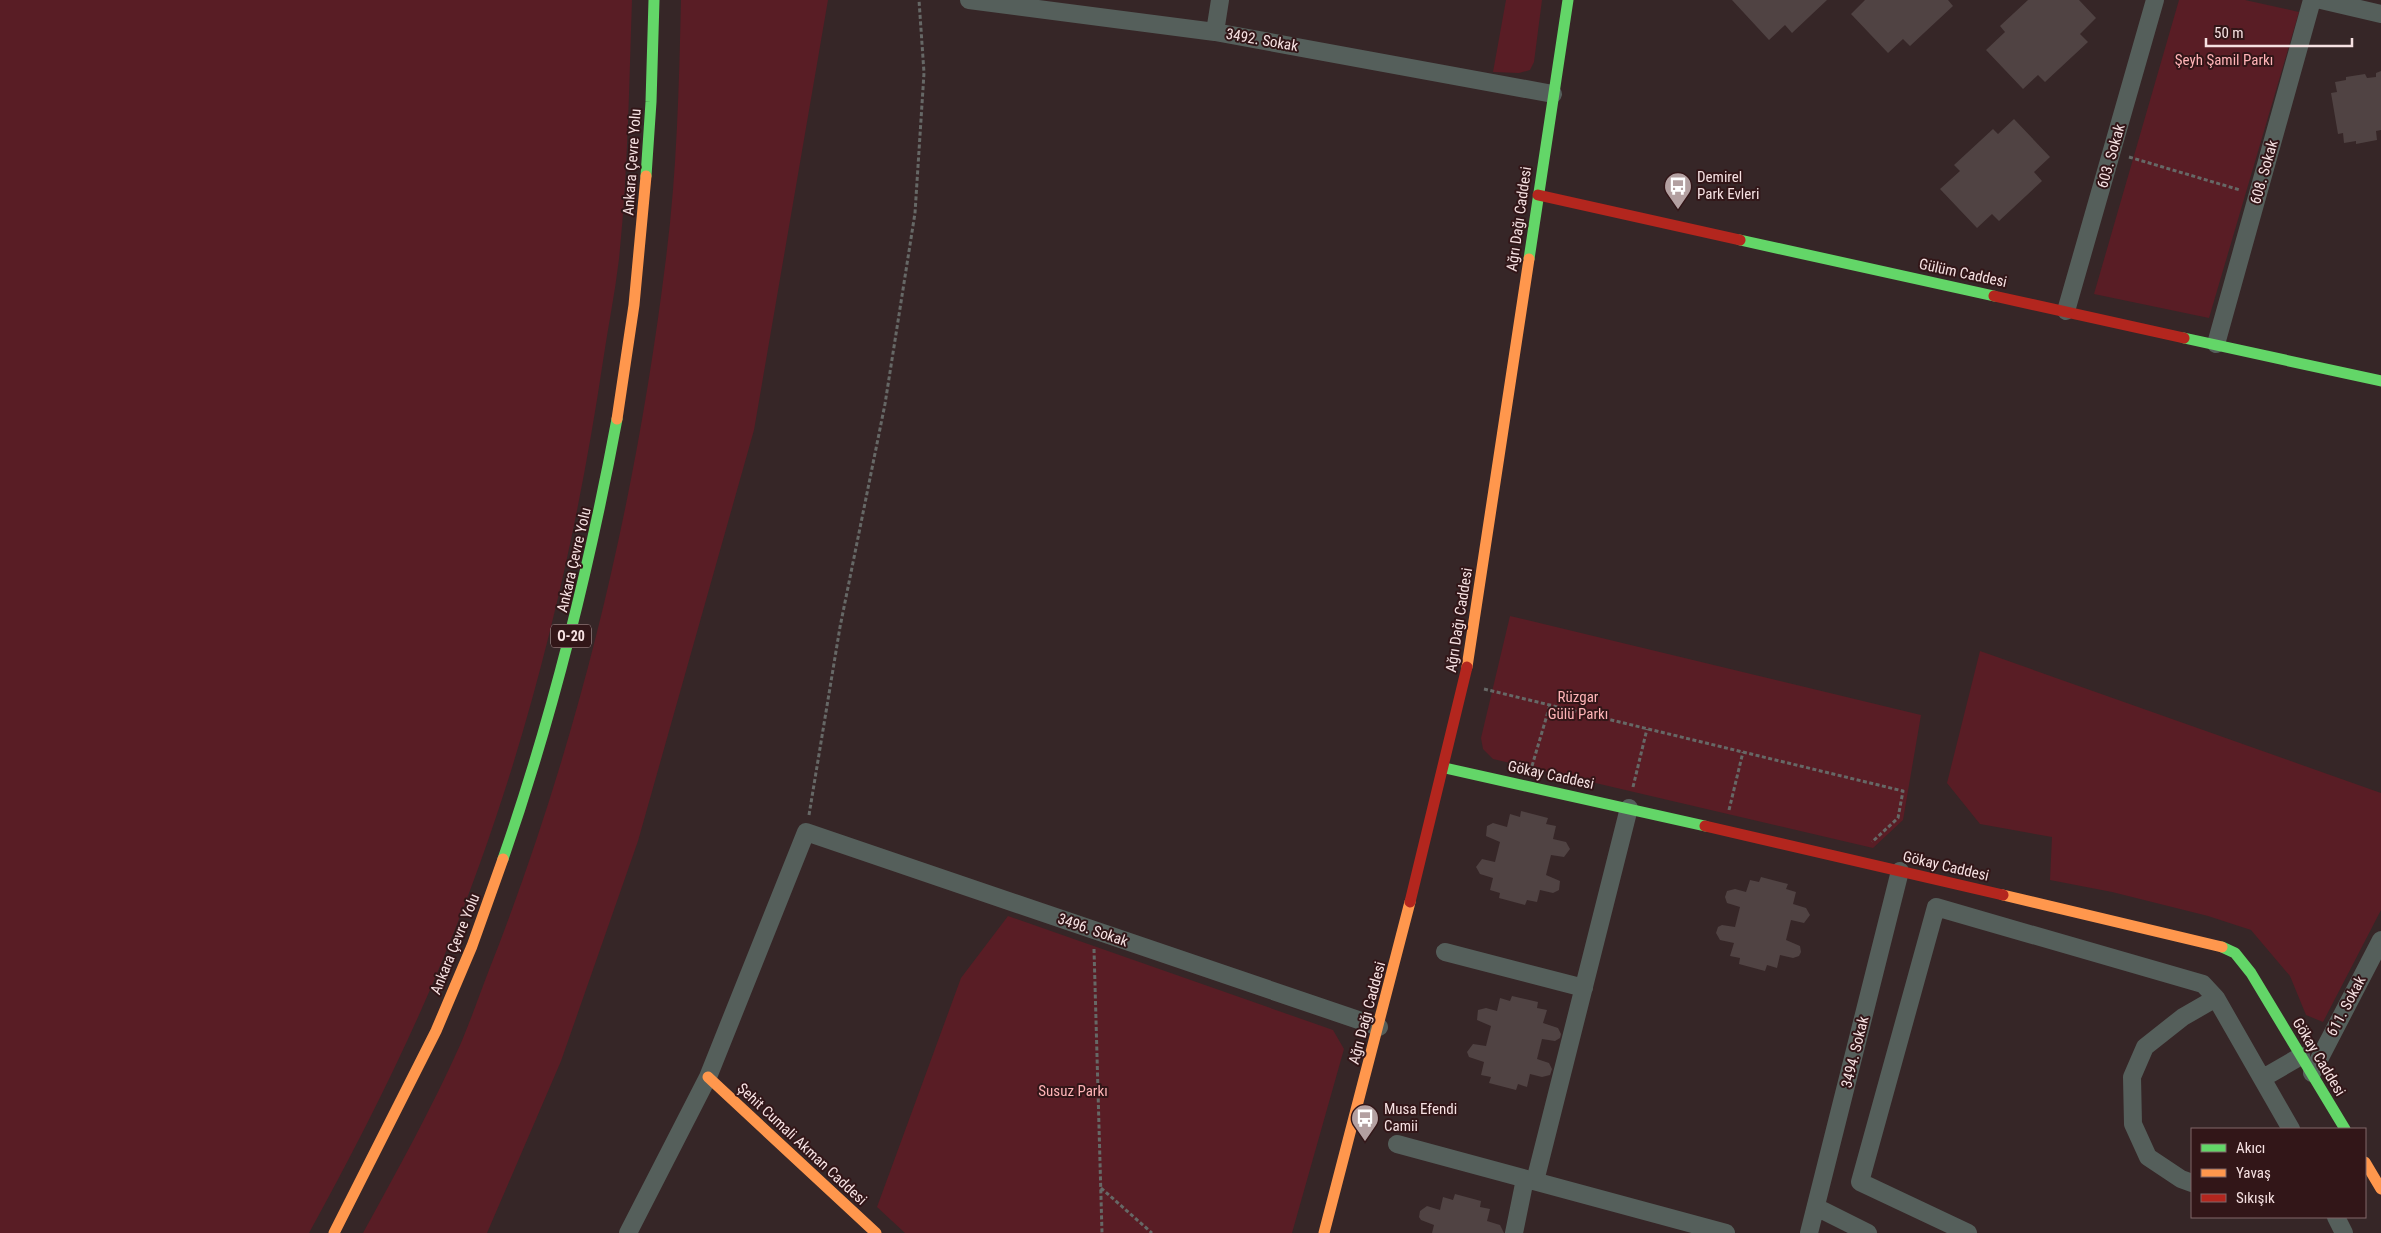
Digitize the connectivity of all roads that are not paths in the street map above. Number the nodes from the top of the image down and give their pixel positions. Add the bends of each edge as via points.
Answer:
1 (654, 0) edge
2 (969, 0) edge
3 (1220, 0) edge
4 (1568, 0) edge
5 (2155, 0) edge
6 (2312, 0) edge
7 (2321, 0) edge
8 (2381, 14) edge
9 (1215, 32) junction
10 (1553, 94) junction
11 (1538, 195) junction
12 (2066, 311) junction
13 (2216, 344) junction
14 (2381, 381) edge
15 (1445, 768) junction
16 (1629, 808) junction
17 (1900, 871) junction
18 (2381, 940) edge
19 (1445, 952) dead end
20 (1584, 988) junction
21 (2216, 998) junction
22 (1379, 1027) junction
23 (2301, 1056) junction
24 (2312, 1073) junction
25 (708, 1077) junction
26 (2263, 1078) junction
27 (2290, 1128) edge
28 (2344, 1128) edge
29 (1397, 1144) dead end
30 (2366, 1164) edge
31 (1530, 1180) junction
32 (2191, 1183) edge
33 (2381, 1189) edge
34 (1816, 1207) junction
35 (2336, 1218) edge
36 (334, 1233) edge
37 (628, 1233) edge
38 (876, 1233) edge
39 (1324, 1233) edge
40 (1514, 1233) edge
41 (1726, 1233) edge
42 (1809, 1233) edge
43 (1868, 1233) edge
44 (1968, 1233) edge
45 (2344, 1233) edge

1 - 36 main road, Ankara Çevre Yolu / O-20 via 649,156 641,258 600,518 570,639 538,755 470,950 436,1030
2 - 9 street, 3492. Sokak
3 - 9 street
4 - 10 main road, Ağrı Dağı Caddesi
5 - 12 street, 603. Sokak
6 - 13 street, 608. Sokak
7 - 8 street
9 - 10 street, 3492. Sokak
10 - 11 main road, Ağrı Dağı Caddesi
11 - 12 main road, Gülüm Caddesi
11 - 15 main road, Ağrı Dağı Caddesi via 1464,684
12 - 13 main road, Gülüm Caddesi
13 - 14 main road, Gülüm Caddesi
15 - 16 main road, Gökay Caddesi
15 - 22 main road, Ağrı Dağı Caddesi
16 - 17 main road, Gökay Caddesi
16 - 20 street
17 - 23 main road, Gökay Caddesi via 2214,944 2236,953
17 - 34 street, 3494. Sokak
18 - 24 street, 611. Sokak
19 - 20 street
20 - 31 street
21 - 26 street
21 - 32 street via 2183,1017 2145,1047 2132,1078 2133,1124 2148,1157
21 - 44 street via 2203,984 1936,907 1860,1182
22 - 25 street, 3496. Sokak via 806,832
22 - 39 main road, Ağrı Dağı Caddesi
23 - 24 main road, Gökay Caddesi
23 - 26 street
24 - 28 main road, Gökay Caddesi
25 - 37 street
25 - 38 main road, Şehit Cumali Akman Caddesi
26 - 27 street
29 - 31 street
30 - 33 main road
31 - 40 street
31 - 41 street
34 - 42 street, 3494. Sokak
34 - 43 street
35 - 45 street

